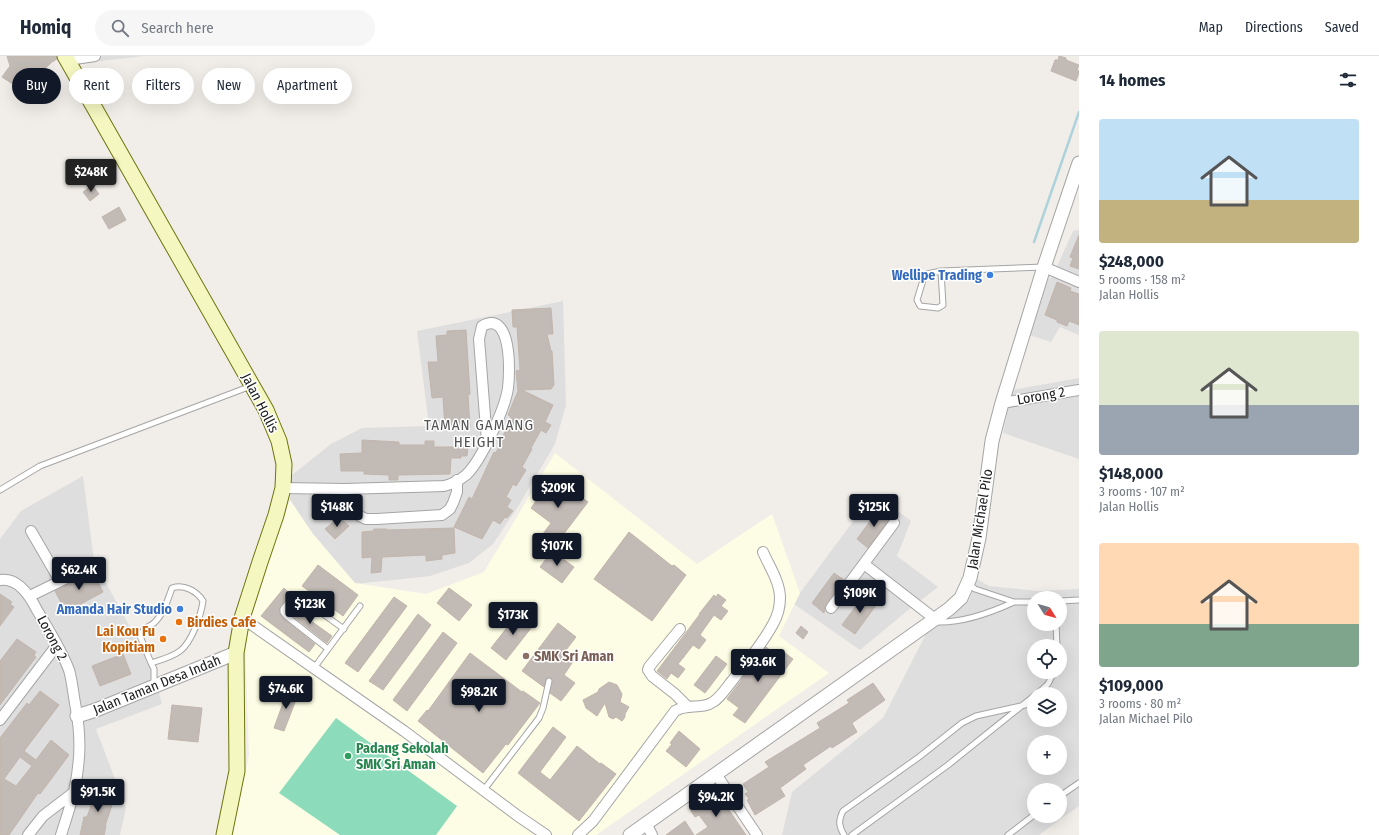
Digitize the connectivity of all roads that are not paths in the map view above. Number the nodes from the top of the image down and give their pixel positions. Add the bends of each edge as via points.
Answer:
1 (96, 56) edge
2 (67, 58) edge
3 (1079, 164) edge
4 (1044, 266) junction
5 (941, 271) junction
6 (1079, 282) edge
7 (252, 386) junction
8 (1079, 390) edge
9 (1002, 403) junction
10 (487, 442) junction
11 (457, 480) junction
12 (283, 488) junction
13 (345, 489) junction
14 (0, 490) edge
15 (894, 523) dead end
16 (31, 531) dead end
17 (762, 552) dead end
18 (864, 564) junction
19 (79, 572) dead end
20 (0, 580) edge
21 (60, 582) junction
22 (968, 584) junction
23 (30, 596) junction
24 (1079, 600) edge
25 (1067, 601) edge
26 (1014, 602) junction
27 (1027, 602) edge
28 (360, 606) dead end
29 (831, 608) dead end
30 (242, 618) junction
31 (933, 620) junction
32 (344, 629) junction
33 (680, 629) dead end
34 (58, 645) junction
35 (328, 649) junction
36 (236, 653) junction
37 (151, 663) junction
38 (314, 668) junction
39 (1050, 679) edge
40 (549, 681) dead end
41 (154, 687) junction
42 (1044, 687) edge
43 (1025, 705) joint
44 (688, 707) junction
45 (77, 716) junction
46 (0, 720) edge
47 (716, 774) junction
48 (1079, 783) edge
49 (484, 791) junction
50 (1067, 791) edge
51 (73, 793) junction
52 (1027, 820) edge
53 (646, 823) junction
54 (28, 835) edge
55 (61, 835) edge
56 (224, 835) edge
57 (546, 835) edge
58 (578, 835) edge
59 (630, 835) edge
60 (652, 835) edge
61 (757, 835) edge
62 (844, 835) edge
63 (852, 835) edge
64 (1008, 835) edge

1 - 2 street
2 - 7 main road, Jalan Hollis
3 - 4 street, Jalan Michael Pilo
4 - 5 lane
4 - 6 street
4 - 9 street, Jalan Michael Pilo
5 - 5 lane via 943,305 938,308 920,306 917,300 925,276
7 - 12 main road, Jalan Hollis via 279,441 284,464
7 - 14 lane via 40,466
8 - 9 street, Lorong 2
9 - 22 street, Jalan Michael Pilo via 992,441 979,538
10 - 10 street via 504,402 509,374 507,342 497,324 493,323 482,326 479,339
10 - 11 street via 466,475
11 - 13 street via 444,486
11 - 13 street via 457,492 450,509 442,515 426,517 360,517 350,507
12 - 13 street
12 - 30 main road, Jalan Hollis
15 - 18 street
16 - 21 street
17 - 44 street via 774,575 780,598 773,624 752,656 719,697 708,705
18 - 29 street
18 - 31 street
19 - 21 street
20 - 23 street, Lorong 2 via 12,581
21 - 23 street
22 - 26 lane via 975,589
22 - 31 street, Jalan Michael Pilo via 961,598
23 - 34 street, Lorong 2
24 - 25 lane
26 - 27 lane
26 - 31 lane via 992,612 950,622
28 - 32 lane
30 - 36 main road, Jalan Hollis
30 - 38 street
31 - 47 street, Jalan Michael Pilo
32 - 35 lane
32 - 35 lane via 298,596 292,597 283,608 286,616
33 - 44 street via 648,670
34 - 45 street, Lorong 2 via 69,670
34 - 46 street
35 - 38 lane
36 - 41 street, Jalan Taman Desa Indah
36 - 56 main road, Jalan Hollis via 237,771
37 - 37 lane via 140,636 143,630 155,623 172,588 176,586 194,590 203,601 189,639 180,651
37 - 41 lane via 154,669
38 - 49 street
39 - 42 lane
40 - 49 lane via 539,718
41 - 45 street, Jalan Taman Desa Indah
43 - 62 lane via 976,716 962,723 843,811 839,819
43 - 63 lane
44 - 58 street via 678,709 670,716 593,821
45 - 51 street, Lorong 2 via 78,766
47 - 53 street, Jalan Michael Pilo
47 - 61 street
48 - 50 lane
49 - 57 street
51 - 54 street via 42,816
51 - 55 street, Lorong 2
52 - 64 lane
53 - 59 street, Jalan Michael Pilo
53 - 60 street

